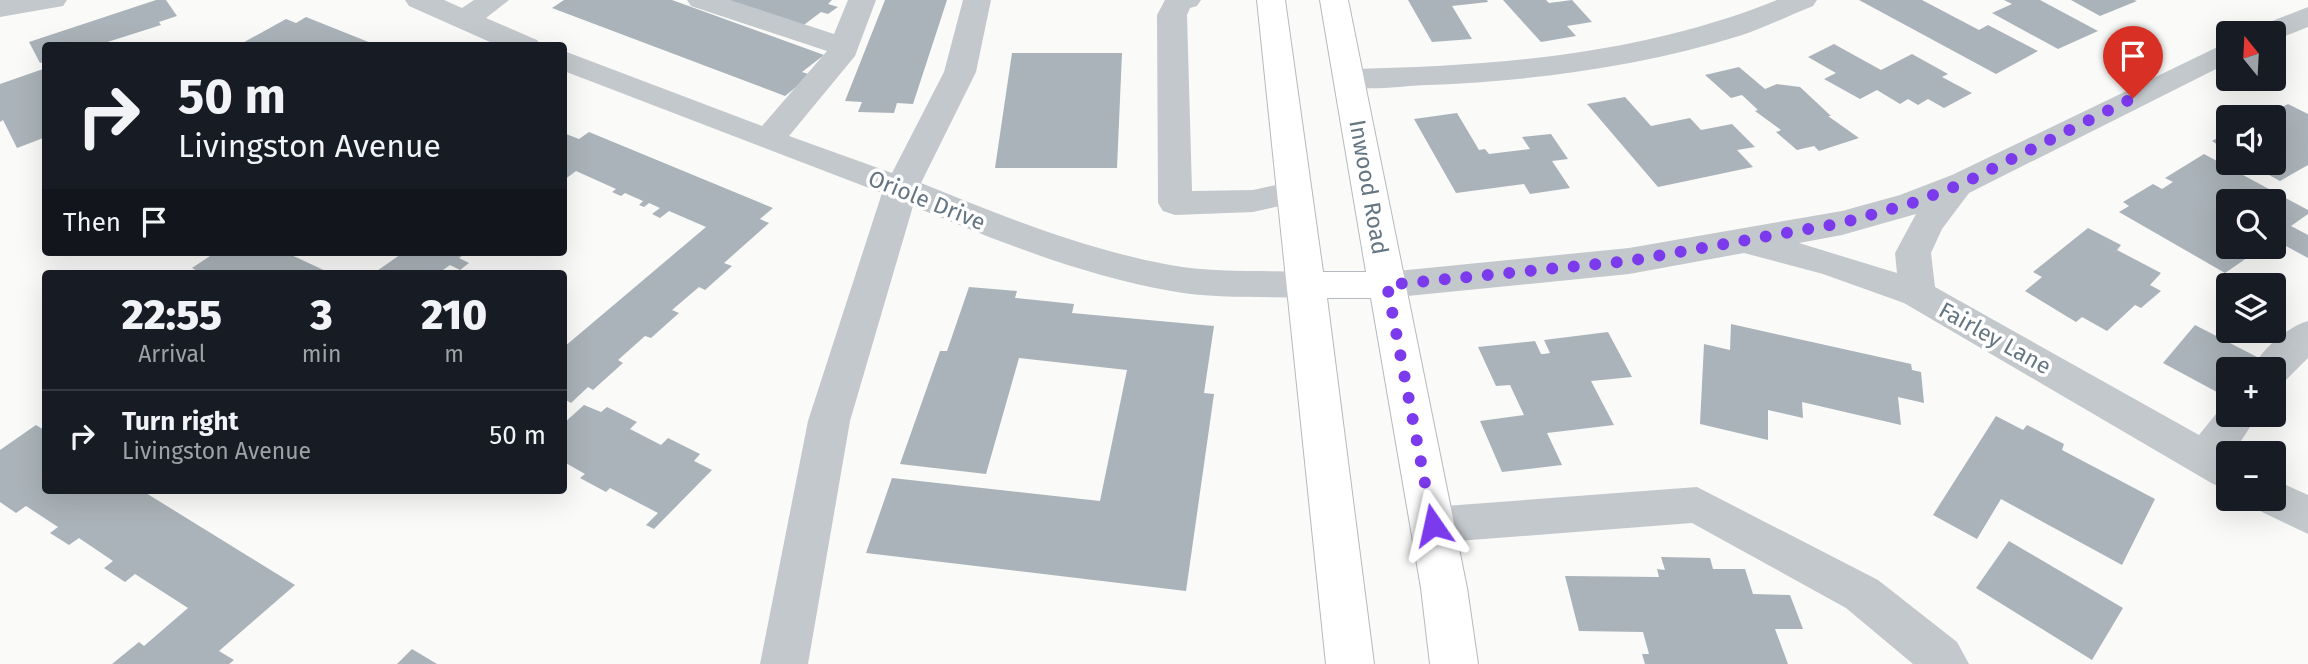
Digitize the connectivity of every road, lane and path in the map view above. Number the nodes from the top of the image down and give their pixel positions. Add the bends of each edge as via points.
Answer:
1 (53, 0) edge
2 (419, 0) edge
3 (495, 0) edge
4 (701, 0) edge
5 (862, 0) edge
6 (977, 0) edge
7 (1271, 0) edge
8 (1334, 0) edge
9 (1803, 0) edge
10 (1182, 1) edge
11 (0, 8) edge
12 (2308, 16) edge
13 (462, 20) junction
14 (2286, 25) edge
15 (516, 42) edge
16 (844, 47) junction
17 (2216, 57) edge
18 (567, 61) edge
19 (1349, 78) junction
20 (768, 141) junction
21 (1957, 186) junction
22 (901, 188) junction
23 (1294, 192) junction
24 (1746, 241) junction
25 (1304, 285) junction
26 (1387, 285) junction
27 (1917, 294) junction
28 (2308, 335) edge
29 (2285, 357) edge
30 (2216, 464) edge
31 (2286, 504) edge
32 (2308, 516) edge
33 (1433, 525) junction
34 (784, 664) edge
35 (1350, 664) edge
36 (1454, 664) edge
37 (1945, 664) edge

1 - 11 street
2 - 13 street
3 - 13 street
4 - 16 street
5 - 16 street
6 - 22 street via 960,72
7 - 23 main road
8 - 19 main road, Inwood Road
9 - 19 street via 1729,29 1568,63 1438,77
10 - 23 street via 1172,15 1175,203 1253,201
12 - 14 street
13 - 15 street
16 - 20 street
17 - 21 street
18 - 20 street, Oriole Drive
19 - 26 main road, Inwood Road
20 - 22 street, Oriole Drive
21 - 24 street via 1842,223
21 - 27 street via 1926,225 1913,253
22 - 25 street, Oriole Drive via 1022,238 1091,260 1173,279
22 - 34 street via 829,421
23 - 25 main road
24 - 26 street via 1629,261
24 - 27 street, Fairley Lane via 1833,264
25 - 26 main road
25 - 35 main road via 1332,486
26 - 33 main road, Inwood Road
27 - 30 street, Fairley Lane
28 - 29 street
31 - 32 street
33 - 36 main road, Inwood Road
33 - 37 street via 1697,505 1862,594

